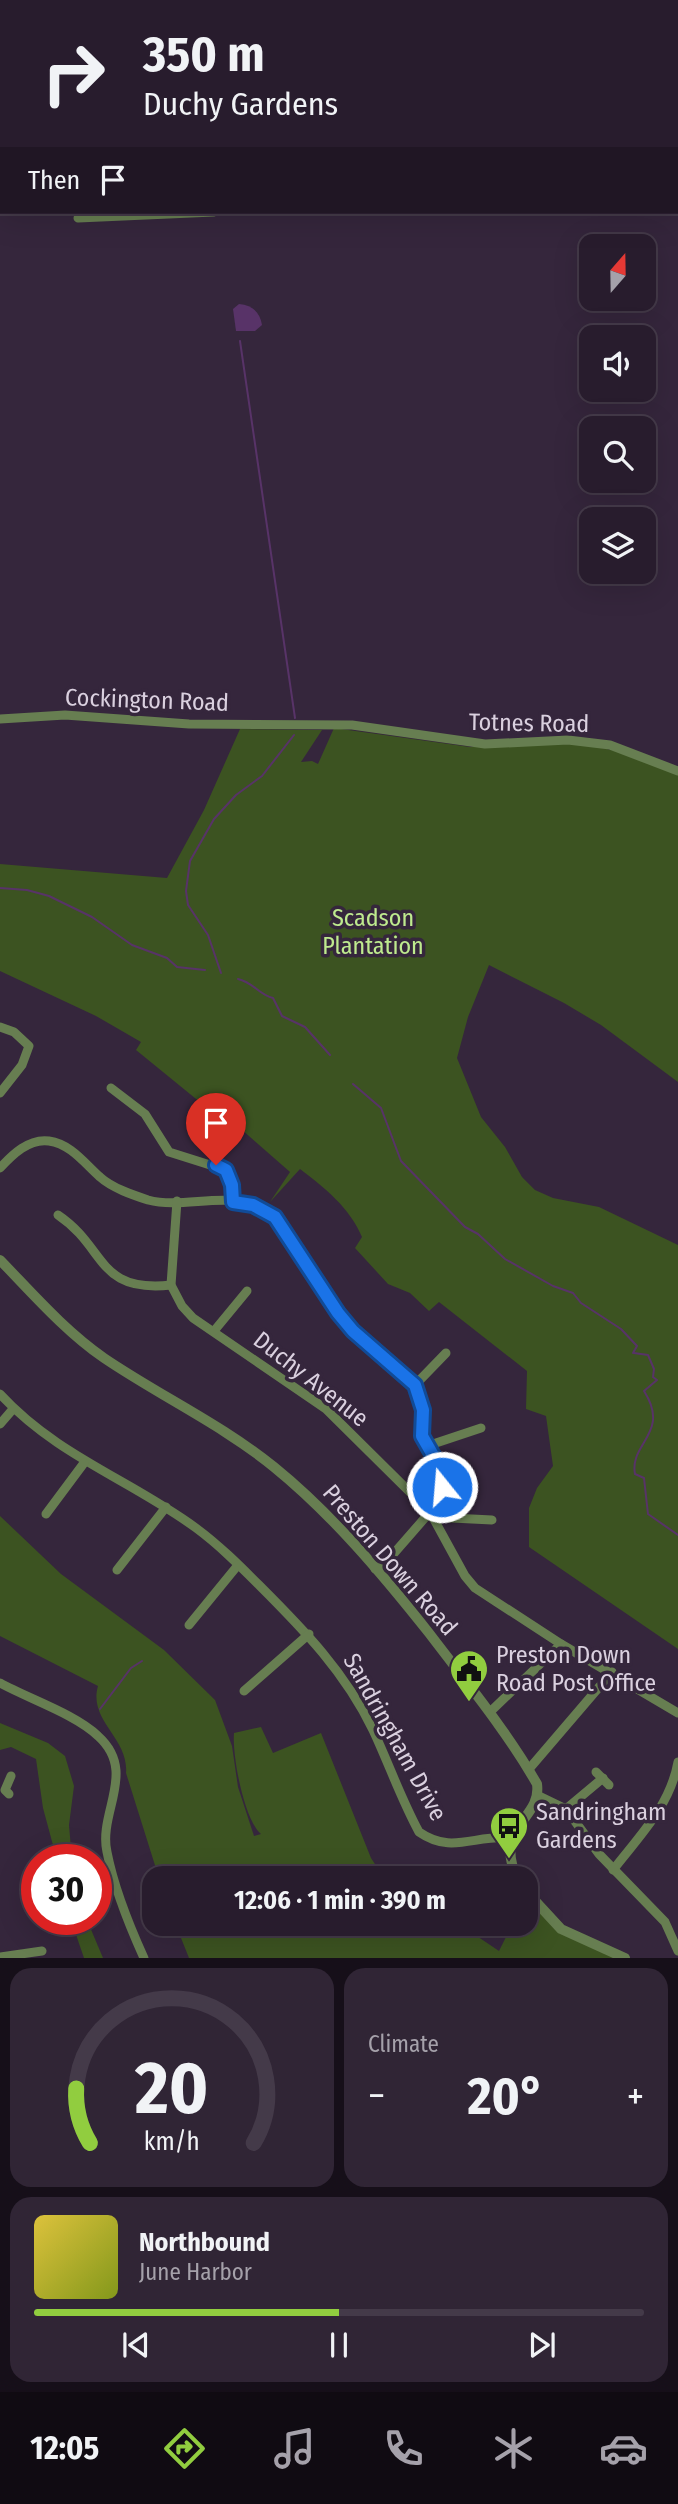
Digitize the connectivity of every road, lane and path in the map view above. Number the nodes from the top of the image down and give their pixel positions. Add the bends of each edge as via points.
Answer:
1 (169, 214) edge
2 (78, 218) dead end
3 (0, 719) edge
4 (291, 724) joint
5 (678, 771) edge
6 (0, 1027) edge
7 (111, 1088) dead end
8 (0, 1093) edge
9 (2, 1161) edge
10 (177, 1201) junction
11 (233, 1202) junction
12 (58, 1214) dead end
13 (0, 1260) edge
14 (171, 1285) junction
15 (247, 1291) dead end
16 (214, 1331) junction
17 (446, 1353) dead end
18 (415, 1385) junction
19 (0, 1394) edge
20 (13, 1409) junction
21 (0, 1424) edge
22 (481, 1429) dead end
23 (427, 1446) junction
24 (84, 1463) junction
25 (166, 1507) junction
26 (46, 1514) dead end
27 (431, 1515) junction
28 (492, 1520) dead end
29 (238, 1565) junction
30 (375, 1569) junction
31 (117, 1570) dead end
32 (188, 1625) dead end
33 (309, 1634) junction
34 (561, 1644) junction
35 (612, 1672) junction
36 (0, 1683) edge
37 (244, 1691) dead end
38 (490, 1712) junction
39 (678, 1713) edge
40 (678, 1762) edge
41 (529, 1769) junction
42 (11, 1776) dead end
43 (602, 1778) dead end
44 (5, 1792) edge
45 (537, 1795) junction
46 (566, 1809) junction
47 (512, 1838) junction
48 (512, 1866) edge
49 (613, 1870) junction
50 (538, 1904) edge
51 (43, 1951) dead end
52 (678, 1951) edge
53 (0, 1957) edge
54 (144, 1958) edge
55 (625, 1958) edge

1 - 2 street
3 - 4 street, Cockington Road via 65,715 189,724
4 - 5 street, Totnes Road via 352,725 485,744 554,740 610,745
6 - 8 street via 29,1046 22,1065
7 - 11 street via 145,1114 169,1153 226,1170
9 - 10 street via 33,1142 49,1140 75,1153 102,1179 122,1189 152,1201
10 - 11 street
10 - 14 street
11 - 18 street via 253,1205 275,1217 338,1313
12 - 14 street via 79,1229 95,1257 127,1284
13 - 30 street, Preston Down Road via 102,1357 239,1441 280,1472
14 - 16 street, Duchy Avenue via 193,1318
15 - 16 street
16 - 27 street, Duchy Avenue via 326,1409
17 - 18 street
18 - 23 street
19 - 20 street, Sandringham Drive
20 - 21 street
20 - 24 street, Sandringham Drive
22 - 23 street
23 - 27 street via 442,1471 440,1497
24 - 25 street, Sandringham Drive
24 - 26 street
25 - 29 street, Sandringham Drive
25 - 31 street
27 - 28 street
27 - 30 street
27 - 34 street, Duchy Avenue via 475,1588
29 - 32 street
29 - 33 street, Sandringham Drive
30 - 38 street, Preston Down Road
33 - 37 street
33 - 47 street, Sandringham Drive via 342,1676 365,1716 419,1832 445,1844 491,1836
34 - 35 street, Duchy Avenue
34 - 38 street
35 - 39 street, Duchy Avenue
35 - 41 street
36 - 54 street via 86,1727 109,1748 118,1779 106,1825 106,1850
38 - 41 street, Preston Down Road
40 - 49 street via 670,1792 658,1813
41 - 45 street, Preston Down Road
42 - 44 street
43 - 46 street
45 - 46 street
45 - 47 street
46 - 49 street
47 - 48 street
49 - 52 street via 665,1922
50 - 55 street via 561,1929
51 - 53 street

